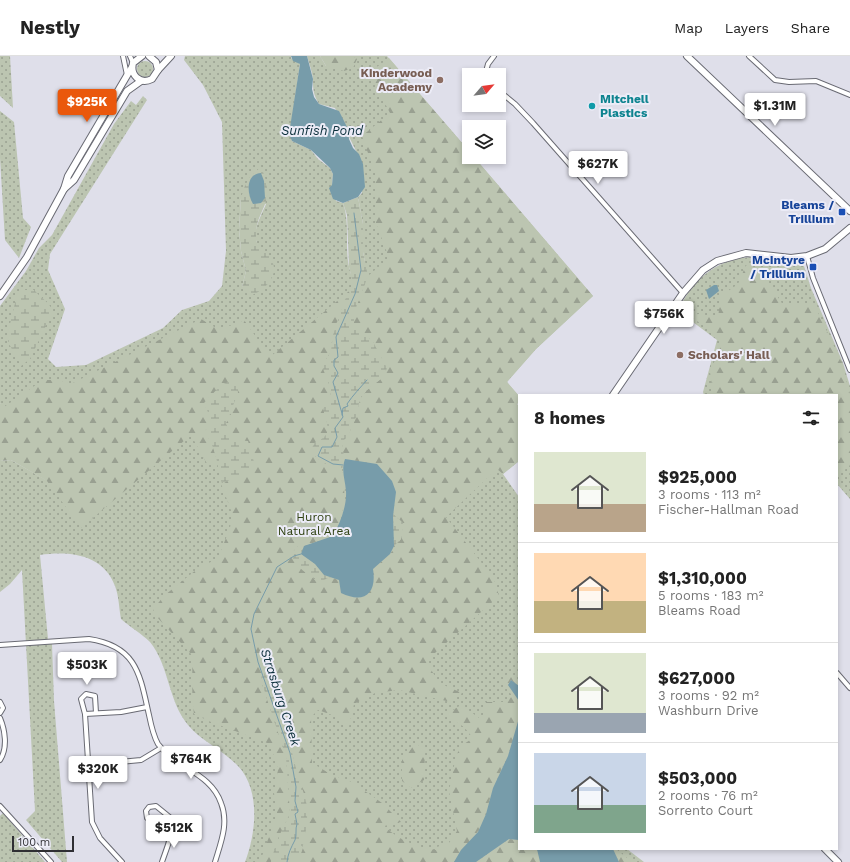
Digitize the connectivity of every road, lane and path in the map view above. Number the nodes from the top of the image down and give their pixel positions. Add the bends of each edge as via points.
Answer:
1 (123, 56) edge
2 (130, 56) edge
3 (142, 56) edge
4 (149, 56) edge
5 (170, 56) edge
6 (494, 56) edge
7 (687, 56) edge
8 (749, 56) edge
9 (133, 65) junction
10 (487, 68) edge
11 (158, 70) junction
12 (127, 76) junction
13 (141, 81) junction
14 (850, 95) edge
15 (506, 97) edge
16 (64, 189) junction
17 (850, 211) edge
18 (850, 228) edge
19 (807, 256) junction
20 (683, 293) junction
21 (0, 296) edge
22 (850, 370) edge
23 (614, 394) edge
24 (0, 645) edge
25 (838, 674) edge
26 (850, 688) edge
27 (0, 702) edge
28 (147, 708) junction
29 (0, 713) edge
30 (96, 713) junction
31 (85, 714) junction
32 (0, 718) edge
33 (162, 748) junction
34 (0, 760) edge
35 (88, 765) junction
36 (0, 806) edge
37 (171, 831) junction
38 (826, 850) edge
39 (51, 862) edge
40 (122, 862) edge
41 (162, 862) edge
42 (215, 862) edge
43 (838, 862) edge

1 - 12 street
2 - 9 street
3 - 9 main road
4 - 11 main road via 156,62
5 - 11 main road
6 - 10 street
7 - 17 main road
8 - 14 street via 775,80 816,82
9 - 12 main road
9 - 13 main road via 134,76
11 - 13 main road via 152,79
12 - 16 main road via 68,176
13 - 16 main road via 127,91 74,180
15 - 20 street via 533,123
16 - 21 main road via 27,257
18 - 19 main road via 825,249
19 - 20 main road via 791,258 746,253 732,256 717,261 703,270
19 - 22 street via 813,278
20 - 23 main road
24 - 28 street via 89,640 101,641 116,647 137,667
25 - 26 street
27 - 29 street via 3,708
28 - 30 street
28 - 33 street via 154,735
30 - 31 street
30 - 31 street via 95,696 89,693 82,699
31 - 35 street
32 - 34 street via 4,746
33 - 35 street via 141,760
33 - 42 street via 180,764 205,779 217,793 225,820
35 - 40 street via 93,826 100,838
36 - 39 street
37 - 37 street via 173,823 170,816 156,806 149,807 146,811 147,818
37 - 41 street
38 - 43 main road

